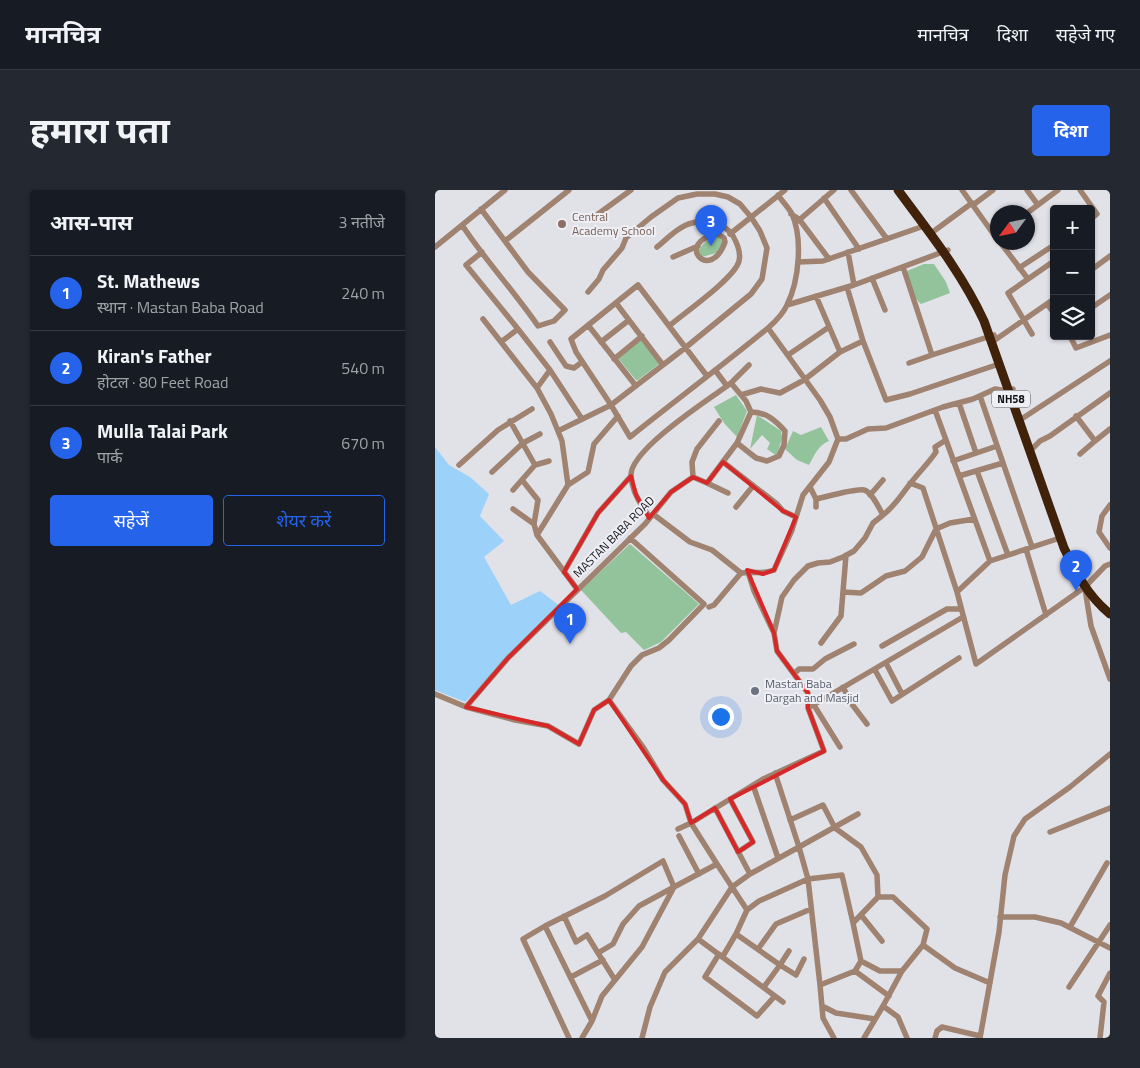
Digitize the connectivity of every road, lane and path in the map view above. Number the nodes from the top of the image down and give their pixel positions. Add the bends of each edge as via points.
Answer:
1 (505, 190) edge
2 (569, 190) edge
3 (631, 190) edge
4 (834, 190) edge
5 (851, 190) edge
6 (898, 190) edge
7 (904, 190) edge
8 (962, 190) edge
9 (993, 190) edge
10 (1027, 190) edge
11 (1058, 190) edge
12 (1080, 190) edge
13 (782, 192) edge
14 (824, 198) junction
15 (972, 204) junction
16 (1038, 205) junction
17 (1091, 205) edge
18 (1035, 207) edge
19 (481, 209) junction
20 (594, 217) dead end
21 (751, 217) junction
22 (797, 221) junction
23 (463, 225) junction
24 (924, 226) junction
25 (990, 228) edge
26 (934, 231) junction
27 (731, 233) junction
28 (724, 238) junction
29 (887, 239) junction
30 (505, 241) junction
31 (698, 246) junction
32 (435, 247) edge
33 (657, 247) dead end
34 (859, 248) junction
35 (1050, 248) edge
36 (1006, 250) edge
37 (946, 251) junction
38 (481, 252) junction
39 (848, 252) junction
40 (1110, 256) edge
41 (673, 257) dead end
42 (829, 259) junction
43 (798, 262) junction
44 (1050, 264) edge
45 (903, 267) junction
46 (1095, 267) edge
47 (1019, 268) junction
48 (872, 278) junction
49 (1028, 279) junction
50 (854, 285) junction
51 (847, 287) junction
52 (588, 292) dead end
53 (1110, 295) edge
54 (816, 296) junction
55 (1050, 302) edge
56 (616, 303) junction
57 (1047, 304) junction
58 (787, 305) junction
59 (1095, 305) edge
60 (1050, 308) edge
61 (885, 310) dead end
62 (483, 319) dead end
63 (629, 320) junction
64 (1025, 320) junction
65 (588, 325) junction
66 (669, 326) junction
67 (829, 327) junction
68 (768, 328) junction
69 (517, 329) junction
70 (1032, 334) dead end
71 (1110, 335) edge
72 (642, 336) junction
73 (993, 337) junction
74 (1072, 340) edge
75 (863, 341) junction
76 (501, 342) junction
77 (550, 342) dead end
78 (601, 342) junction
79 (685, 348) junction
80 (840, 352) junction
81 (787, 355) junction
82 (932, 356) junction
83 (614, 358) junction
84 (1110, 361) edge
85 (582, 362) junction
86 (909, 363) dead end
87 (999, 364) junction
88 (663, 365) junction
89 (749, 365) dead end
90 (550, 370) junction
91 (715, 370) junction
92 (707, 376) junction
93 (804, 380) junction
94 (729, 384) junction
95 (636, 386) junction
96 (537, 388) junction
97 (1010, 390) junction
98 (1110, 393) edge
99 (741, 395) junction
100 (980, 396) junction
101 (959, 403) junction
102 (611, 405) junction
103 (533, 409) dead end
104 (935, 410) junction
105 (751, 412) junction
106 (618, 416) junction
107 (1076, 416) junction
108 (1023, 418) junction
109 (582, 419) junction
110 (510, 421) junction
111 (719, 421) dead end
112 (1110, 429) edge
113 (558, 431) junction
114 (540, 434) dead end
115 (838, 438) junction
116 (946, 440) junction
117 (1095, 441) junction
118 (523, 443) junction
119 (737, 443) junction
120 (997, 446) junction
121 (1033, 448) junction
122 (976, 453) junction
123 (1080, 454) dead end
124 (549, 461) dead end
125 (953, 461) junction
126 (723, 462) junction
127 (1003, 463) junction
128 (459, 465) dead end
129 (535, 465) junction
130 (977, 471) junction
131 (492, 472) dead end
132 (631, 476) junction
133 (693, 476) junction
134 (959, 476) junction
135 (522, 480) junction
136 (883, 480) dead end
137 (707, 483) junction
138 (910, 483) junction
139 (568, 485) junction
140 (753, 486) junction
141 (810, 487) junction
142 (513, 490) dead end
143 (728, 493) dead end
144 (870, 494) junction
145 (816, 499) junction
146 (1110, 505) edge
147 (736, 507) dead end
148 (815, 507) dead end
149 (513, 509) dead end
150 (883, 515) junction
151 (652, 516) junction
152 (796, 517) junction
153 (974, 519) junction
154 (534, 524) junction
155 (936, 529) junction
156 (537, 535) junction
157 (1110, 535) edge
158 (630, 538) junction
159 (1060, 538) junction
160 (1104, 539) junction
161 (1029, 548) junction
162 (1110, 548) edge
163 (846, 555) junction
164 (1009, 555) junction
165 (990, 561) junction
166 (1110, 564) edge
167 (565, 572) junction
168 (744, 573) junction
169 (1087, 585) junction
170 (577, 589) junction
171 (843, 592) junction
172 (957, 592) junction
173 (709, 608) dead end
174 (1110, 608) edge
175 (961, 609) junction
176 (1110, 614) edge
177 (1046, 615) junction
178 (963, 617) junction
179 (774, 633) junction
180 (821, 644) dead end
181 (854, 644) dead end
182 (882, 646) dead end
183 (959, 658) dead end
184 (886, 664) junction
185 (875, 670) junction
186 (793, 674) junction
187 (1110, 679) edge
188 (843, 688) junction
189 (435, 694) edge
190 (902, 694) junction
191 (609, 700) junction
192 (811, 706) junction
193 (466, 707) junction
194 (867, 724) dead end
195 (840, 747) dead end
196 (1110, 754) edge
197 (775, 773) junction
198 (753, 785) junction
199 (730, 799) junction
200 (715, 808) junction
201 (1110, 808) edge
202 (858, 814) dead end
203 (790, 820) junction
204 (691, 823) junction
205 (835, 828) junction
206 (1050, 832) dead end
207 (799, 847) junction
208 (739, 852) junction
209 (778, 858) junction
210 (1107, 863) dead end
211 (717, 864) junction
212 (699, 874) junction
213 (751, 874) junction
214 (808, 879) junction
215 (732, 887) junction
216 (674, 888) junction
217 (878, 897) junction
218 (747, 910) junction
219 (811, 910) junction
220 (861, 915) junction
221 (564, 916) junction
222 (1000, 917) junction
223 (853, 923) junction
224 (1110, 925) edge
225 (545, 926) junction
226 (1070, 927) junction
227 (736, 934) junction
228 (698, 939) junction
229 (881, 941) dead end
230 (1100, 942) junction
231 (923, 945) junction
232 (1110, 948) edge
233 (758, 949) junction
234 (789, 951) dead end
235 (598, 953) junction
236 (721, 955) junction
237 (804, 959) dead end
238 (603, 960) junction
239 (861, 960) junction
240 (780, 964) junction
241 (855, 971) junction
242 (902, 971) junction
243 (1110, 973) edge
244 (571, 978) junction
245 (615, 980) junction
246 (989, 983) junction
247 (820, 985) junction
248 (763, 987) junction
249 (1069, 987) dead end
250 (775, 996) junction
251 (889, 996) junction
252 (783, 1002) dead end
253 (822, 1006) junction
254 (883, 1006) junction
255 (875, 1019) junction
256 (592, 1021) junction
257 (980, 1037) edge
258 (569, 1038) edge
259 (582, 1038) edge
260 (642, 1038) edge
261 (833, 1038) edge
262 (864, 1038) edge
263 (907, 1038) edge
264 (935, 1038) edge
265 (1100, 1038) edge

1 - 19 street
2 - 30 street
3 - 20 street
4 - 14 street
5 - 29 street
6 - 24 highway, NH58
7 - 26 highway, NH58
8 - 15 street
9 - 15 street
10 - 16 street
11 - 16 street
12 - 17 street
13 - 21 street
13 - 22 street
14 - 22 street
14 - 34 street
15 - 25 street
15 - 26 street
16 - 18 street
19 - 23 street
19 - 30 street
21 - 27 street
21 - 52 street via 728,196 697,194 678,198 626,238
21 - 79 street via 767,248 762,279 751,294
22 - 42 street
22 - 43 street
23 - 32 street
23 - 38 street
24 - 29 street
24 - 37 highway, NH58
26 - 37 highway, NH58
27 - 28 street
27 - 33 street via 723,225 691,223
27 - 66 street via 739,253 737,266 729,277
28 - 31 street via 718,234 711,235
28 - 31 street via 723,248 709,260 697,257
29 - 34 street
30 - 38 street via 537,282 565,310 554,321 538,326
31 - 41 street
34 - 39 street
35 - 47 street
36 - 47 street
37 - 45 street
37 - 73 highway, NH58 via 978,296
38 - 69 street via 466,264
39 - 42 street
39 - 50 street
40 - 46 street
42 - 43 street
43 - 58 street
44 - 49 street
45 - 48 street
45 - 82 street
47 - 49 street
48 - 50 street
48 - 61 street
49 - 64 street via 1007,293
50 - 51 street
51 - 54 street
51 - 75 street
53 - 59 street
54 - 58 street
54 - 67 street
55 - 57 street
56 - 63 street
56 - 65 street
56 - 66 street via 638,285
57 - 60 street
57 - 64 street
58 - 68 street
62 - 76 street
63 - 72 street
63 - 78 street
64 - 70 street
64 - 73 street
65 - 78 street
65 - 85 street via 571,339
66 - 79 street
67 - 80 street
67 - 81 street
68 - 81 street
68 - 91 street
69 - 76 street
69 - 90 street
71 - 74 street via 1076,348
72 - 83 street
72 - 88 street
73 - 82 street
73 - 87 highway, NH58
73 - 97 highway, NH58
75 - 80 street
75 - 87 street via 886,400
76 - 96 street
77 - 85 street via 566,366 574,368
78 - 83 street
79 - 88 street
79 - 92 street
80 - 93 street
81 - 93 street
82 - 86 street
83 - 95 street
84 - 108 street
85 - 102 street
87 - 97 highway, NH58
88 - 95 street
89 - 94 street
90 - 96 street
90 - 109 street
91 - 92 street
91 - 94 street
92 - 106 street via 631,437
93 - 99 street via 779,393 761,389
93 - 115 street via 823,405
94 - 99 street
94 - 132 street via 661,435 633,466
95 - 102 street
96 - 113 street
97 - 100 street via 995,389
97 - 108 highway, NH58
97 - 159 highway, NH58
98 - 107 street
99 - 105 street
100 - 101 street
100 - 120 street
101 - 104 street
101 - 122 street
102 - 106 street
102 - 109 street
103 - 110 street
104 - 115 street via 886,428 868,429 846,439
104 - 116 street
105 - 119 street
105 - 119 street via 760,412 775,420 785,431 779,456 767,461 756,458
106 - 139 street via 595,444 587,472
107 - 117 street
107 - 121 street
108 - 121 highway, NH58
109 - 113 street
110 - 118 street
110 - 128 street
111 - 133 street via 697,449 692,462
112 - 117 street
113 - 139 street
114 - 118 street
115 - 141 street via 829,462
116 - 125 street
116 - 138 street via 935,447 922,471
117 - 123 street
118 - 129 street
118 - 131 street
119 - 126 street
120 - 122 street
120 - 127 street
121 - 169 highway, NH58 via 1068,546
122 - 125 street
124 - 129 street
125 - 134 street
126 - 137 street
126 - 140 street
127 - 130 street
127 - 161 street
129 - 135 street
130 - 134 street
130 - 164 street
132 - 151 street via 636,495
132 - 167 street via 599,513
133 - 137 street
133 - 151 street, MASTAN BABA ROAD via 671,492
134 - 153 street
135 - 142 street
135 - 154 street via 538,500
136 - 144 street
137 - 143 street
138 - 150 street via 893,508
138 - 155 street via 923,488
139 - 156 street
140 - 147 street
140 - 152 street via 783,511
141 - 145 street
141 - 152 street via 803,495
144 - 145 street via 857,490
144 - 150 street
145 - 148 street
146 - 160 street via 1101,516 1099,532
149 - 154 street
150 - 163 street via 873,523 854,551
151 - 158 street, MASTAN BABA ROAD
151 - 168 street via 690,542 712,550
152 - 168 street via 773,570 763,574
153 - 155 street
153 - 165 street
154 - 156 street
155 - 171 street via 922,557 905,571 886,576 861,593
155 - 172 street
156 - 167 street
157 - 160 street
158 - 170 street, MASTAN BABA ROAD
158 - 191 street via 704,604 669,640 642,655 631,666
159 - 161 street
159 - 169 highway, NH58 via 1077,576
160 - 162 street
161 - 164 street
161 - 177 street
163 - 171 street
163 - 179 street via 808,566 794,580 782,598
164 - 165 street
165 - 172 street
166 - 169 street
167 - 170 street
168 - 173 street
168 - 179 street
169 - 174 highway, NH58
169 - 176 highway, NH58 via 1099,605
169 - 177 street
169 - 187 street via 1091,626
170 - 193 street, MASTAN BABA ROAD via 508,658
171 - 180 street via 841,616
172 - 175 street
175 - 178 street
175 - 182 street via 947,609
177 - 178 street via 976,664
178 - 184 street
179 - 186 street via 777,651
181 - 186 street via 813,669 799,669
183 - 190 street
184 - 185 street
184 - 190 street
185 - 188 street
185 - 190 street via 892,701
186 - 192 street via 808,693
188 - 192 street
188 - 194 street
189 - 193 street
191 - 193 street via 594,710 579,744 547,726
191 - 204 street via 663,780 685,804
192 - 195 street
192 - 197 street via 824,751
196 - 222 street via 1025,819 1014,836
197 - 198 street
197 - 203 street
198 - 199 street
198 - 209 street
199 - 200 street
199 - 208 street via 753,842
200 - 204 street
200 - 208 street
201 - 206 street
202 - 205 street
203 - 205 street via 823,805
203 - 207 street
204 - 211 street
204 - 212 street via 678,832
205 - 207 street
205 - 217 street via 861,847 877,875
207 - 209 street
207 - 214 street
208 - 213 street
209 - 213 street
210 - 226 street
211 - 212 street
211 - 215 street
212 - 216 street
213 - 215 street
214 - 218 street via 759,900
214 - 219 street
214 - 223 street via 842,874
215 - 218 street
215 - 228 street
216 - 221 street via 663,861
216 - 235 street via 639,906 623,924 613,944
216 - 245 street via 642,947
217 - 220 street
217 - 231 street via 893,897 927,929
218 - 227 street
219 - 233 street via 776,924
219 - 247 street
220 - 223 street
220 - 229 street
221 - 225 street
221 - 235 street via 576,942 587,936
222 - 226 street via 1035,917
222 - 246 street
223 - 239 street
224 - 230 street
225 - 244 street
225 - 258 street via 523,939
226 - 230 street
227 - 233 street
227 - 236 street
228 - 236 street
228 - 260 street via 665,972 650,1007
230 - 232 street
230 - 249 street
231 - 242 street
231 - 246 street via 955,968
233 - 240 street
234 - 240 street
235 - 238 street
236 - 248 street
236 - 250 street via 705,978 757,1016
237 - 240 street via 795,975
238 - 244 street
238 - 245 street
239 - 241 street
239 - 242 street via 880,971
240 - 248 street
241 - 247 street
241 - 251 street
242 - 251 street
243 - 265 street via 1097,996 1104,1002
244 - 256 street
245 - 256 street via 601,996
246 - 257 street
247 - 253 street
248 - 250 street
250 - 252 street
251 - 254 street
253 - 255 street via 836,1013
253 - 261 street via 823,1018
254 - 255 street
254 - 263 street via 898,1017
255 - 262 street
256 - 259 street
257 - 264 street via 942,1027

